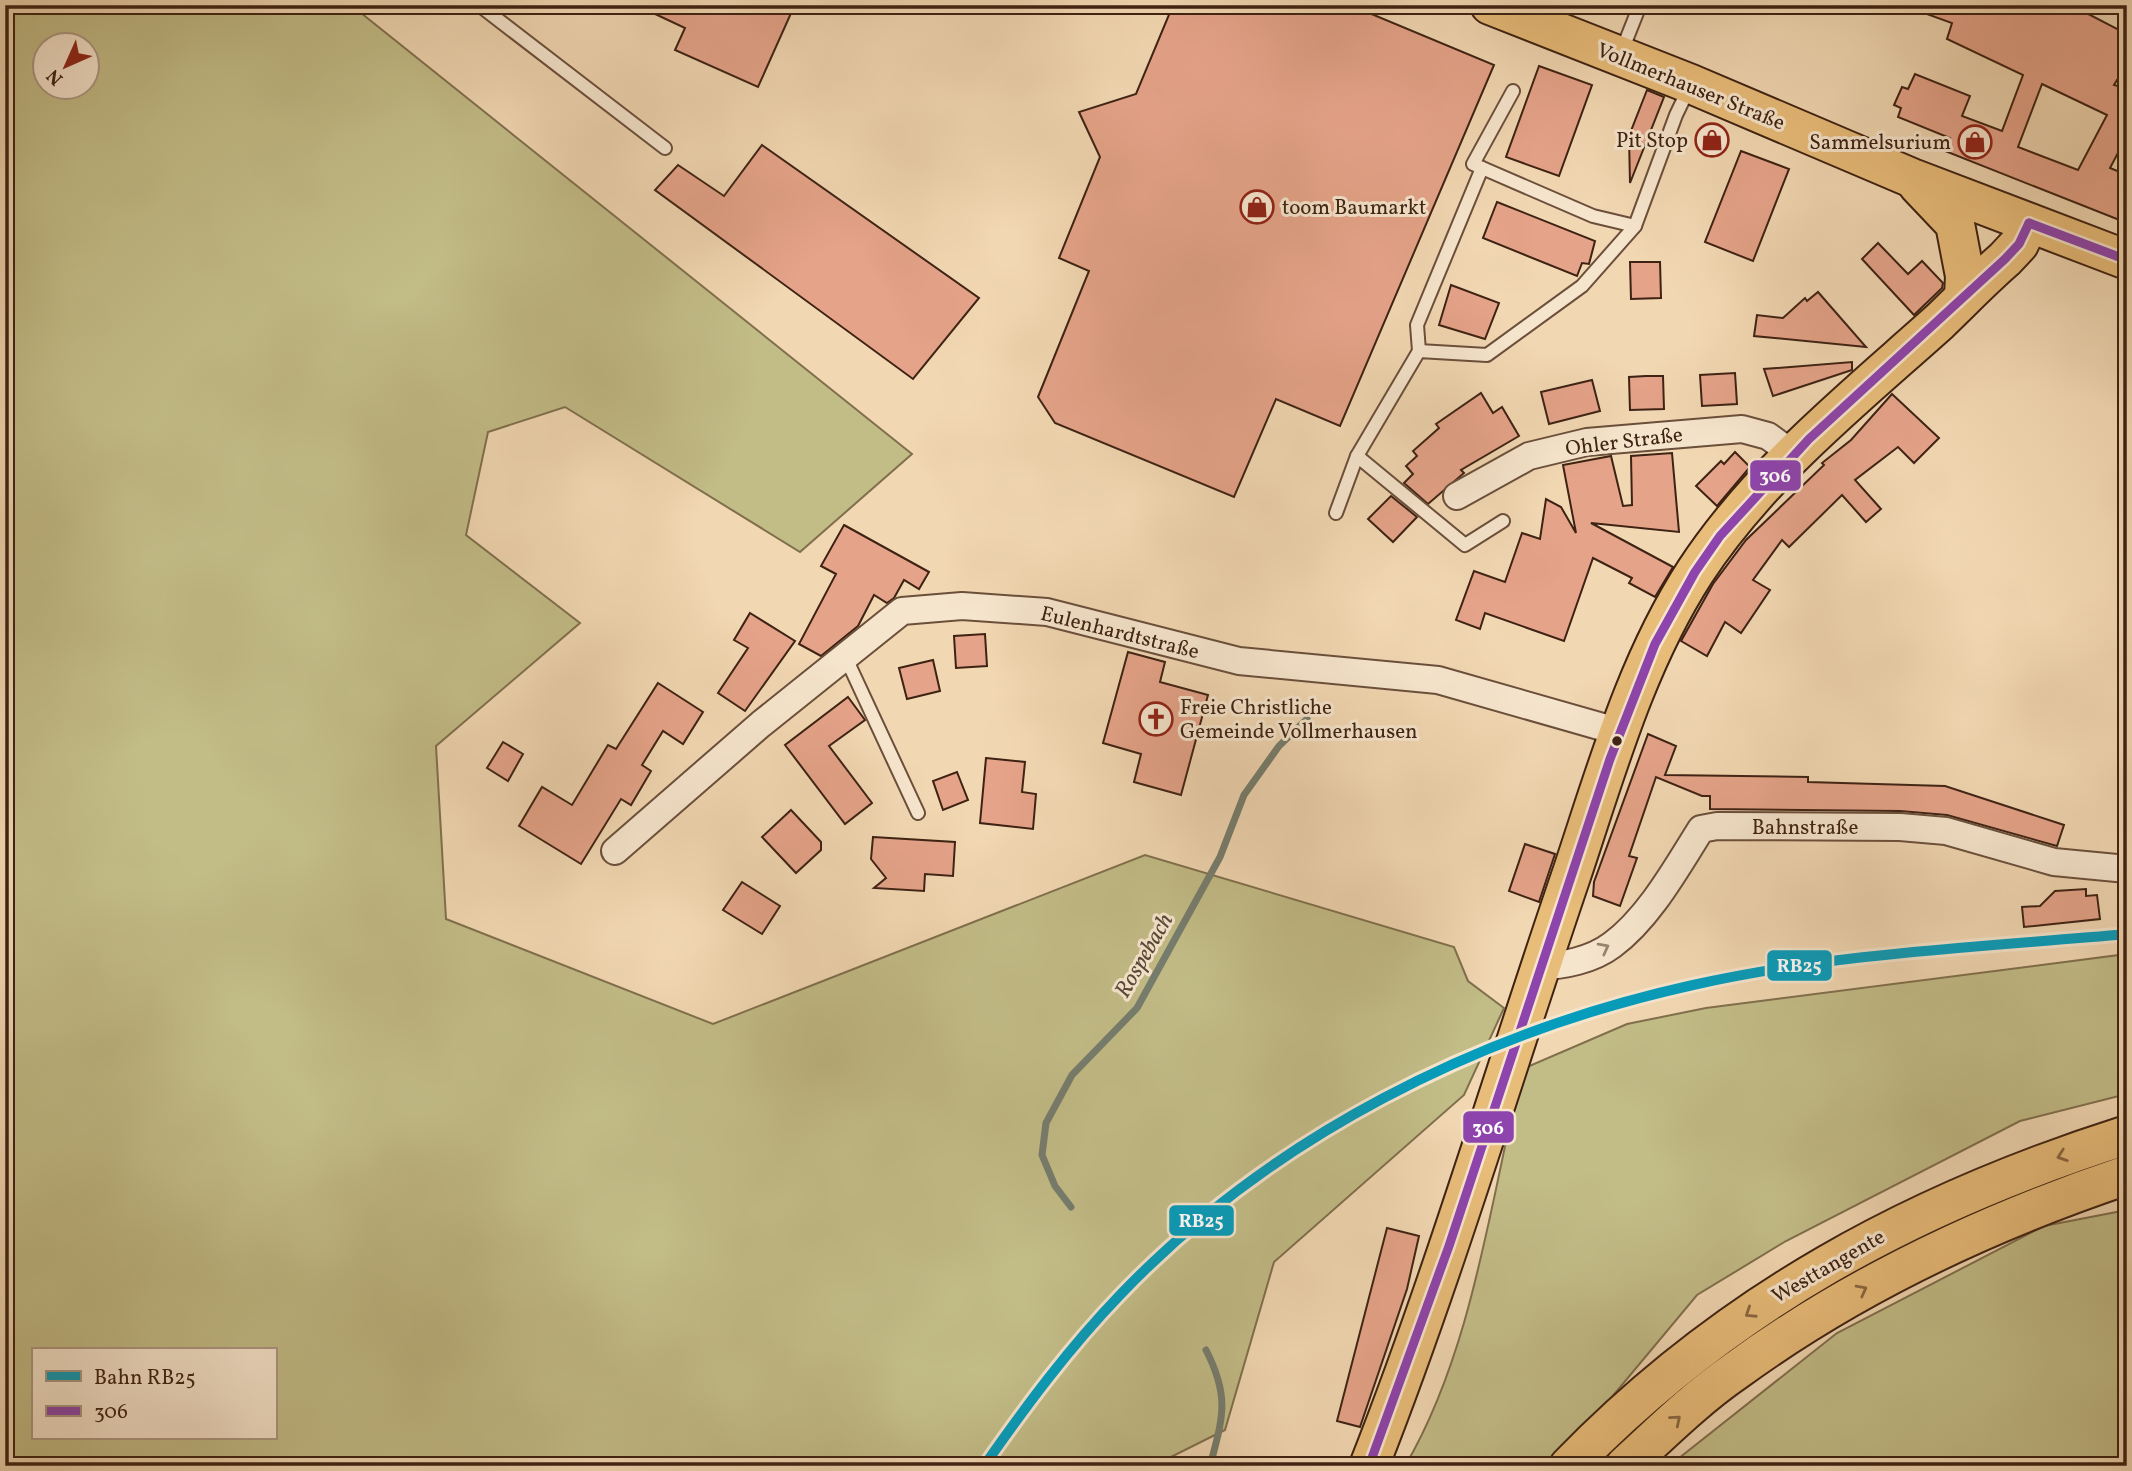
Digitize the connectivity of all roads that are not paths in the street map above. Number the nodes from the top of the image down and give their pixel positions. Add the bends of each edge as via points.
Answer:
1 (479, 5) edge
2 (1490, 5) edge
3 (1640, 5) edge
4 (1619, 56) junction
5 (1691, 84) junction
6 (1513, 91) dead end
7 (665, 148) dead end
8 (1482, 168) junction
9 (1912, 178) junction
10 (2029, 223) junction
11 (1635, 226) junction
12 (2127, 260) edge
13 (1964, 296) junction
14 (1419, 351) junction
15 (1794, 455) junction
16 (1357, 456) junction
17 (1457, 496) dead end
18 (1336, 513) dead end
19 (1503, 521) dead end
20 (845, 656) junction
21 (1620, 732) junction
22 (918, 813) dead end
23 (615, 851) dead end
24 (2127, 869) edge
25 (1540, 966) junction
26 (2127, 1135) edge
27 (2127, 1175) edge
28 (1366, 1461) edge
29 (1570, 1466) edge
30 (1625, 1466) edge

1 - 7 lane
2 - 4 main road, Vollmerhauser Straße
3 - 4 lane
4 - 5 main road, Vollmerhauser Straße
5 - 9 main road, Vollmerhauser Straße
5 - 11 lane
6 - 8 lane via 1473,164
8 - 11 lane via 1592,216
8 - 14 lane via 1417,325
9 - 10 main road, Vollmerhauser Straße
9 - 13 main road via 1955,223
10 - 12 main road, Vollmerhauser Straße
10 - 13 main road via 2019,244
11 - 14 lane via 1582,286 1487,355
13 - 15 main road
14 - 16 lane
15 - 17 street, Ohler Straße via 1768,436 1742,429 1587,442 1529,456
15 - 21 main road via 1739,514 1696,570 1650,653
16 - 18 lane
16 - 19 lane via 1465,545
20 - 21 street, Eulenhardtstraße via 902,611 962,606 1047,612 1239,662 1438,680
20 - 22 lane
20 - 23 street, Eulenhardtstraße
21 - 25 main road
25 -> 24 street, Bahnstraße via 1562,966 1611,946 1642,915 1701,829 1717,826 1946,831 2054,862
25 - 28 main road via 1408,1370
26 -> 29 main road, Westtangente via 2056,1157 1913,1217 1819,1269 1713,1337
30 -> 27 main road, Westtangente via 1732,1372 1839,1303 1946,1246 2053,1200

